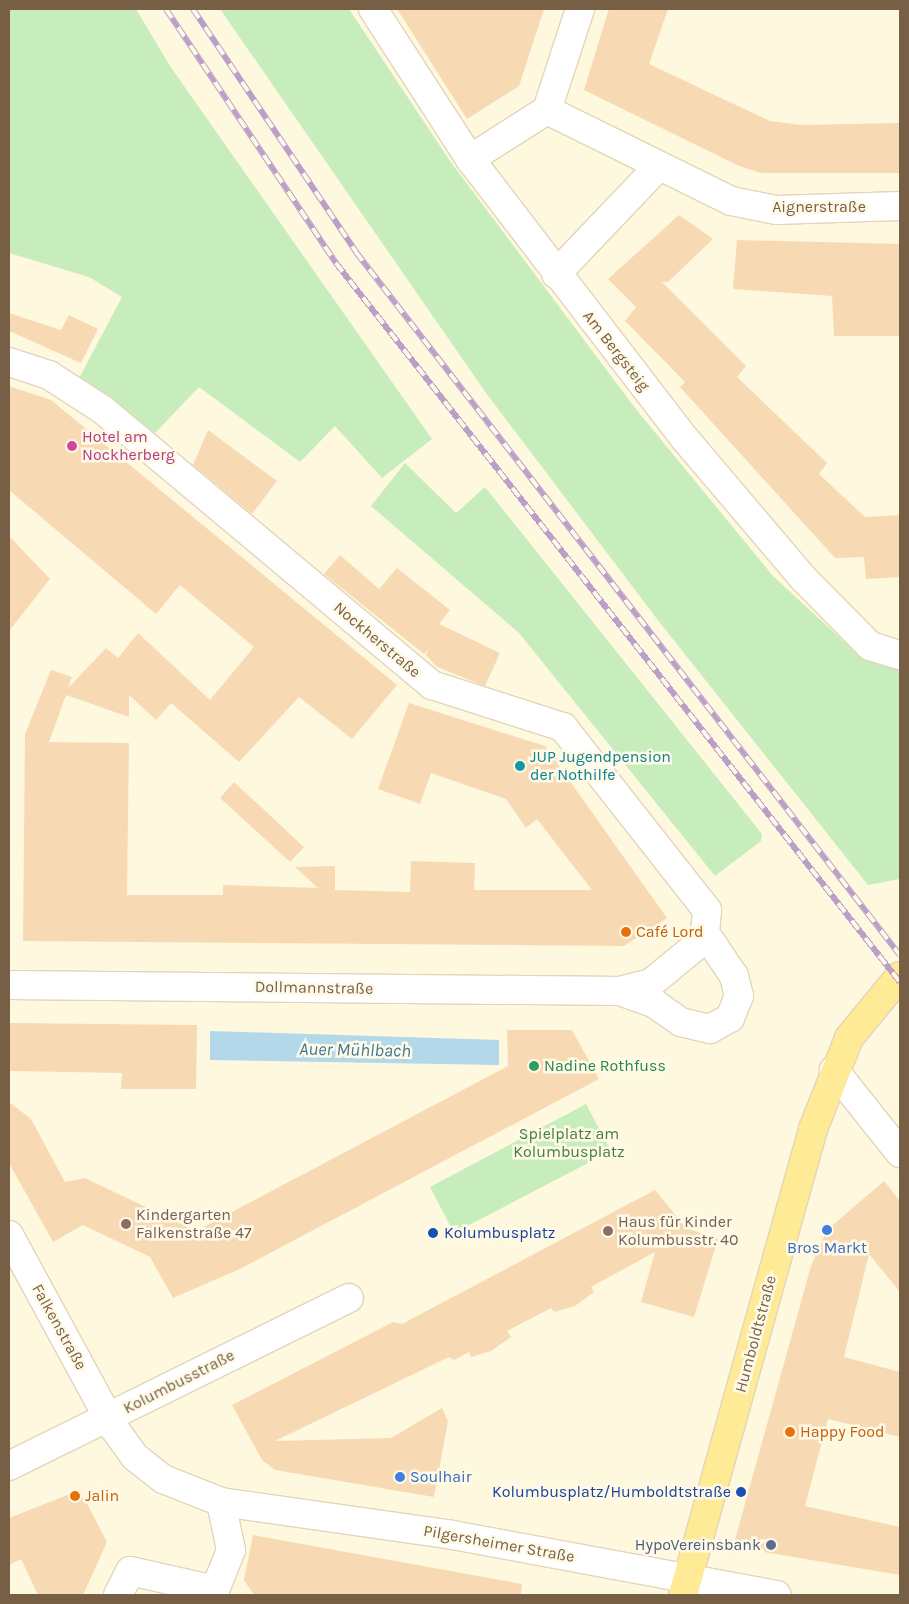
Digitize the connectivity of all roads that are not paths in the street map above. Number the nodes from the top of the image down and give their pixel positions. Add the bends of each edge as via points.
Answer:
1 (373, 9) edge
2 (580, 9) edge
3 (547, 110) junction
4 (470, 159) junction
5 (657, 168) junction
6 (900, 206) edge
7 (556, 274) junction
8 (9, 362) edge
9 (900, 655) edge
10 (705, 932) junction
11 (900, 976) edge
12 (9, 985) edge
13 (620, 991) junction
14 (834, 1070) junction
15 (900, 1153) edge
16 (9, 1235) edge
17 (349, 1298) dead end
18 (109, 1418) junction
19 (9, 1466) edge
20 (220, 1502) junction
21 (686, 1587) edge
22 (216, 1592) edge
23 (118, 1595) edge
24 (776, 1595) edge

1 - 4 street, Am Bergsteig
2 - 3 street
3 - 4 street
3 - 5 street, Aignerstraße
4 - 7 street, Am Bergsteig
5 - 6 street, Aignerstraße via 731,202 776,210
5 - 7 street
7 - 9 street, Am Bergsteig via 804,579 870,646
8 - 10 street, Nockherstraße via 48,375 103,410 432,685 563,727 707,910
10 - 13 street, Dollmannstraße via 696,946 651,983
10 - 13 street, Dollmannstraße via 734,976 738,996 730,1018 710,1029 681,1022 655,1004
11 - 14 main road, Humboldtstraße via 850,1038
12 - 13 street, Dollmannstraße
14 - 15 street via 856,1103
14 - 21 main road, Humboldtstraße via 805,1155
16 - 18 street, Falkenstraße
17 - 18 street, Kolumbusstraße
18 - 19 street, Kolumbusstraße
18 - 20 street, Falkenstraße via 135,1457 157,1475
20 - 21 street, Pilgersheimer Straße via 444,1534
20 - 22 street via 232,1550
21 - 24 street, Pilgersheimer Straße
22 - 23 street via 130,1571

